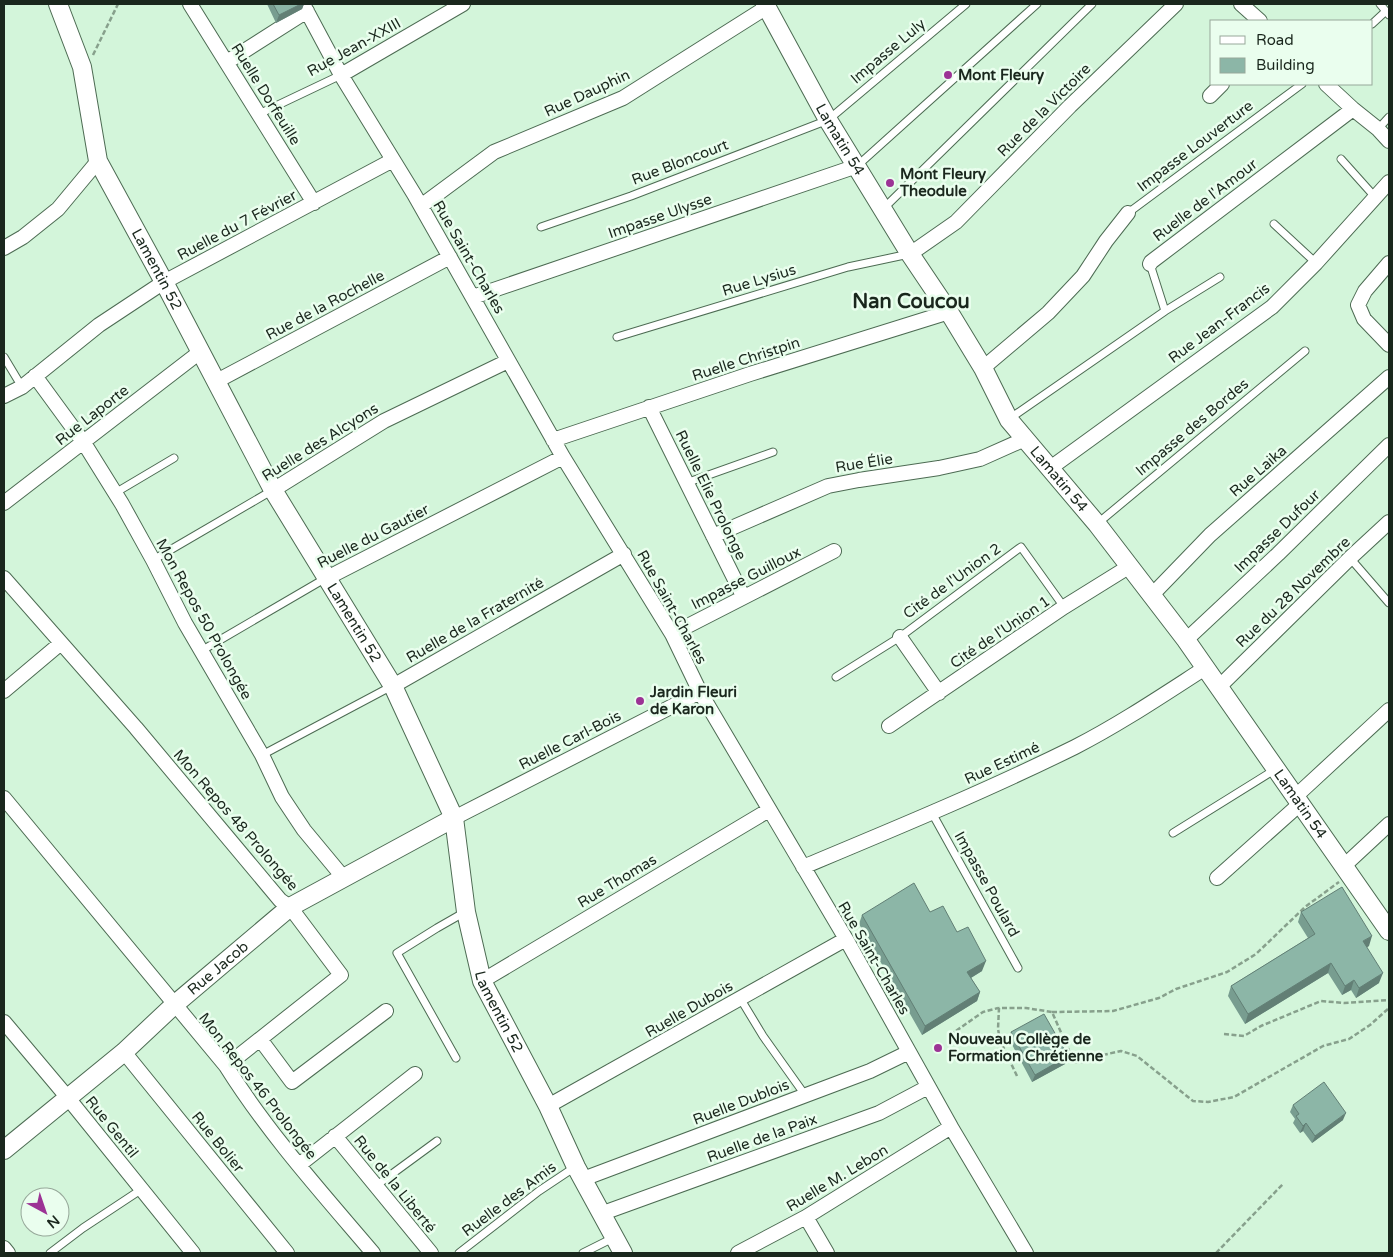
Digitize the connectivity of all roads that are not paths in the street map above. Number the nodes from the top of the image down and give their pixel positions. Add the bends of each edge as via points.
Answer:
1 (58, 4) edge
2 (190, 4) edge
3 (462, 4) edge
4 (966, 4) edge
5 (1037, 4) edge
6 (1092, 4) edge
7 (1176, 4) edge
8 (1241, 4) edge
9 (1380, 4) edge
10 (766, 5) edge
11 (305, 7) edge
12 (1388, 13) edge
13 (1259, 20) edge
14 (1373, 23) edge
15 (227, 62) junction
16 (340, 75) junction
17 (1221, 85) edge
18 (1301, 85) edge
19 (1327, 85) edge
20 (1210, 96) dead end
21 (1353, 109) junction
22 (259, 114) junction
23 (1389, 117) edge
24 (828, 120) junction
25 (1378, 129) junction
26 (1389, 141) edge
27 (1341, 159) dead end
28 (393, 160) junction
29 (98, 162) junction
30 (856, 166) junction
31 (1389, 182) edge
32 (1375, 198) junction
33 (314, 203) junction
34 (421, 206) junction
35 (882, 210) junction
36 (1128, 213) joint
37 (1274, 224) dead end
38 (541, 227) dead end
39 (4, 248) edge
40 (910, 254) junction
41 (450, 257) junction
42 (1316, 263) junction
43 (1389, 263) edge
44 (1150, 264) joint
45 (1220, 277) dead end
46 (164, 282) junction
47 (473, 297) junction
48 (1165, 311) junction
49 (949, 312) junction
50 (617, 337) dead end
51 (1389, 345) edge
52 (1305, 351) dead end
53 (200, 352) junction
54 (4, 356) edge
55 (508, 361) junction
56 (983, 368) junction
57 (35, 376) junction
58 (1389, 377) edge
59 (215, 382) junction
60 (22, 388) junction
61 (4, 396) edge
62 (649, 407) junction
63 (1009, 420) junction
64 (1025, 439) junction
65 (553, 440) junction
66 (84, 442) junction
67 (1389, 445) edge
68 (773, 452) dead end
69 (563, 457) junction
70 (174, 458) dead end
71 (1049, 469) junction
72 (686, 483) junction
73 (273, 490) junction
74 (115, 493) junction
75 (4, 503) edge
76 (1389, 522) edge
77 (1097, 524) junction
78 (713, 536) junction
79 (834, 551) dead end
80 (624, 554) junction
81 (1350, 558) junction
82 (153, 560) junction
83 (1130, 566) junction
84 (4, 578) edge
85 (327, 578) junction
86 (1152, 595) junction
87 (743, 596) junction
88 (1389, 603) edge
89 (1064, 608) junction
90 (672, 634) junction
91 (900, 637) junction
92 (1186, 640) junction
93 (61, 643) junction
94 (201, 651) junction
95 (1206, 668) junction
96 (836, 677) dead end
97 (393, 686) junction
98 (1220, 686) junction
99 (4, 691) edge
100 (700, 692) junction
101 (939, 693) junction
102 (1389, 710) edge
103 (889, 726) dead end
104 (262, 755) junction
105 (1277, 769) junction
106 (4, 798) edge
107 (1298, 800) junction
108 (769, 810) junction
109 (932, 813) junction
110 (454, 818) junction
111 (1389, 824) edge
112 (1173, 833) dead end
113 (803, 867) junction
114 (1348, 870) junction
115 (343, 877) junction
116 (1217, 878) dead end
117 (290, 907) junction
118 (466, 912) junction
119 (1389, 931) edge
120 (846, 940) junction
121 (1018, 968) dead end
122 (482, 981) junction
123 (740, 998) junction
124 (174, 1005) junction
125 (386, 1011) dead end
126 (4, 1022) edge
127 (260, 1039) junction
128 (124, 1052) junction
129 (909, 1052) junction
130 (456, 1058) dead end
131 (226, 1066) junction
132 (415, 1074) dead end
133 (928, 1087) junction
134 (805, 1095) junction
135 (68, 1098) junction
136 (548, 1106) junction
137 (951, 1127) junction
138 (335, 1136) junction
139 (437, 1141) dead end
140 (4, 1150) edge
141 (299, 1165) junction
142 (580, 1173) junction
143 (376, 1185) junction
144 (142, 1189) junction
145 (603, 1214) junction
146 (806, 1217) junction
147 (615, 1237) junction
148 (4, 1248) edge
149 (1020, 1251) edge
150 (8, 1253) edge
151 (50, 1253) edge
152 (193, 1253) edge
153 (288, 1253) edge
154 (373, 1253) edge
155 (431, 1253) edge
156 (459, 1253) edge
157 (583, 1253) edge
158 (623, 1253) edge
159 (738, 1253) edge
160 (827, 1253) edge

1 - 29 street, Lamentin 52 via 82,67
2 - 15 street, Ruelle Dorfeuille
3 - 16 street, Rue Jean-XXIII
4 - 24 lane, Impasse Luly
5 - 30 lane
6 - 35 lane
7 - 40 street, Rue de la Victoire via 956,222
8 - 13 street
9 - 12 lane
10 - 24 street, Lamatin 54
10 - 34 street, Rue Dauphin via 623,98 494,152
11 - 15 street
11 - 16 street, Rue Saint-Charles
12 - 14 lane
15 - 22 street, Ruelle Dorfeuille
16 - 22 lane, Rue Jean-XXIII
16 - 28 street, Rue Saint-Charles
17 - 20 street
18 - 36 lane, Impasse Louverture
19 - 21 street
21 - 25 street
21 - 44 street, Ruelle de l'Amour
22 - 33 street, Ruelle Dorfeuille
23 - 25 lane
24 - 30 street, Lamatin 54
24 - 38 lane, Rue Bloncourt
25 - 26 street
27 - 32 lane
28 - 33 street, Ruelle du 7 Février
28 - 34 street, Rue Saint-Charles
29 - 39 street via 58,209
29 - 46 street, Lamentin 52
30 - 35 street, Lamatin 54
30 - 47 street, Impasse Ulysse
31 - 32 street, Rue Jean-Francis
32 - 42 street, Rue Jean-Francis
33 - 46 street, Ruelle du 7 Février
34 - 41 street, Rue Saint-Charles
35 - 40 street, Lamatin 54
36 - 56 street via 1083,276 1048,313
37 - 42 lane
40 - 49 street, Lamatin 54
40 - 50 lane, Rue Lysius via 848,267
41 - 47 street, Rue Saint-Charles
41 - 59 street, Rue de la Rochelle
42 - 71 street, Rue Jean-Francis via 1272,307
43 - 51 street via 1365,290 1358,305 1364,319
44 - 48 lane, Ruelle de l'Amour
45 - 48 lane
46 - 53 street, Lamentin 52
46 - 57 street, Ruelle du 7 Février via 99,325
47 - 55 street, Rue Saint-Charles
48 - 63 lane
49 - 56 street, Lamatin 54
49 - 62 street, Ruelle Christpin
52 - 77 lane, Impasse des Bordes
53 - 59 street, Lamentin 52
53 - 66 street, Rue Laporte
54 - 60 lane
55 - 65 street, Rue Saint-Charles
55 - 73 street, Ruelle des Alcyons via 384,421
56 - 63 street, Lamatin 54
57 - 60 street, Ruelle du 7 Février
57 - 66 street, Mon Repos 50 Prolongée
58 - 86 street, Rue Laika via 1210,535
59 - 73 street, Lamentin 52
60 - 61 street, Ruelle du 7 Février
62 - 65 street, Ruelle Christpin
62 - 72 street, Ruelle Elie Prolonge
63 - 64 street, Lamatin 54
64 - 71 street, Lamatin 54
64 - 78 street, Rue Élie via 980,459 828,486
65 - 69 street, Rue Saint-Charles
66 - 74 street, Mon Repos 50 Prolongée
66 - 75 street, Rue Laporte
67 - 92 street, Impasse Dufour
68 - 72 lane
69 - 80 street, Rue Saint-Charles
69 - 85 street, Ruelle du Gautier
70 - 74 lane
71 - 77 street, Lamatin 54
72 - 78 street, Ruelle Elie Prolonge
73 - 82 lane, Ruelle des Alcyons
73 - 85 street, Lamentin 52
74 - 82 street, Mon Repos 50 Prolongée
76 - 81 street, Rue du 28 Novembre
77 - 83 street, Lamatin 54
78 - 87 street, Ruelle Elie Prolonge
79 - 87 street, Impasse Guilloux
80 - 90 street, Rue Saint-Charles
80 - 97 street, Ruelle de la Fraternité
81 - 88 lane
81 - 98 street, Rue du 28 Novembre
82 - 94 street, Mon Repos 50 Prolongée
83 - 86 street, Lamatin 54
83 - 89 street, Cité de l'Union 1
84 - 93 street, Mon Repos 48 Prolongée
85 - 94 lane, Ruelle du Gautier
85 - 97 street, Lamentin 52
86 - 92 street, Lamatin 54
87 - 90 street, Impasse Guilloux
89 - 91 lane, Cité de l'Union 2 via 1021,547
89 - 101 street, Cité de l'Union 1
90 - 100 street, Rue Saint-Charles
91 - 96 lane, Cité de l'Union 2
91 - 101 street
92 - 95 street, Lamatin 54
93 - 99 street
93 - 117 street, Mon Repos 48 Prolongée via 280,900
94 - 104 street, Mon Repos 50 Prolongée
95 - 98 street, Lamatin 54
95 - 109 street, Rue Estimé via 1076,746
97 - 104 lane, Ruelle de la Fraternité
97 - 110 street, Lamentin 52
98 - 105 street, Lamatin 54
100 - 108 street, Rue Saint-Charles
100 - 110 street, Ruelle Carl-Bois
101 - 103 street, Cité de l'Union 1
102 - 107 street
104 - 115 street, Mon Repos 50 Prolongée via 282,798
105 - 107 street, Lamatin 54
105 - 112 lane
106 - 124 street, Mon Repos 46 Prolongée
107 - 114 street, Lamatin 54
107 - 116 street
108 - 113 street, Rue Saint-Charles
108 - 122 street, Rue Thomas
109 - 113 street, Rue Estimé
109 - 121 lane, Impasse Poulard
110 - 115 street, Rue Jacob
110 - 118 street, Lamentin 52
111 - 114 street
113 - 120 street, Rue Saint-Charles
114 - 119 street, Lamatin 54
115 - 117 street, Rue Jacob
117 - 124 street, Rue Jacob
117 - 127 street, Mon Repos 48 Prolongée via 341,975
118 - 122 street, Lamentin 52
118 - 130 lane via 397,953
120 - 123 street, Ruelle Dubois
120 - 129 street, Rue Saint-Charles
122 - 136 street, Lamentin 52
123 - 134 lane
123 - 136 street, Ruelle Dubois
124 - 128 street, Rue Jacob
124 - 131 street, Mon Repos 46 Prolongée
125 - 127 street via 292,1082
126 - 135 street, Rue Gentil
127 - 131 street, Mon Repos 48 Prolongée
128 - 135 street, Rue Jacob
128 - 153 street, Rue Bolier
129 - 133 street, Rue Saint-Charles
129 - 134 street, Ruelle Dublois via 870,1071
131 - 141 street, Mon Repos 46 Prolongée via 244,1095
132 - 138 street
133 - 137 street, Rue Saint-Charles
133 - 145 street, Ruelle de la Paix via 879,1113
134 - 142 street, Ruelle Dublois
135 - 140 street, Rue Jacob
135 - 144 street, Rue Gentil
136 - 142 street, Lamentin 52
137 - 146 street, Ruelle M. Lebon
137 - 149 street, Rue Saint-Charles
138 - 141 street
138 - 143 street, Rue de la Liberté
139 - 143 lane
141 - 154 street, Mon Repos 46 Prolongée
142 - 145 street, Lamentin 52
142 - 156 lane, Ruelle des Amis via 539,1191
143 - 155 street, Rue de la Liberté
144 - 151 lane
144 - 152 street, Rue Gentil
145 - 147 street, Lamentin 52
146 - 159 street, Ruelle M. Lebon
146 - 160 street
147 - 157 lane
147 - 158 street, Lamentin 52
148 - 150 street

